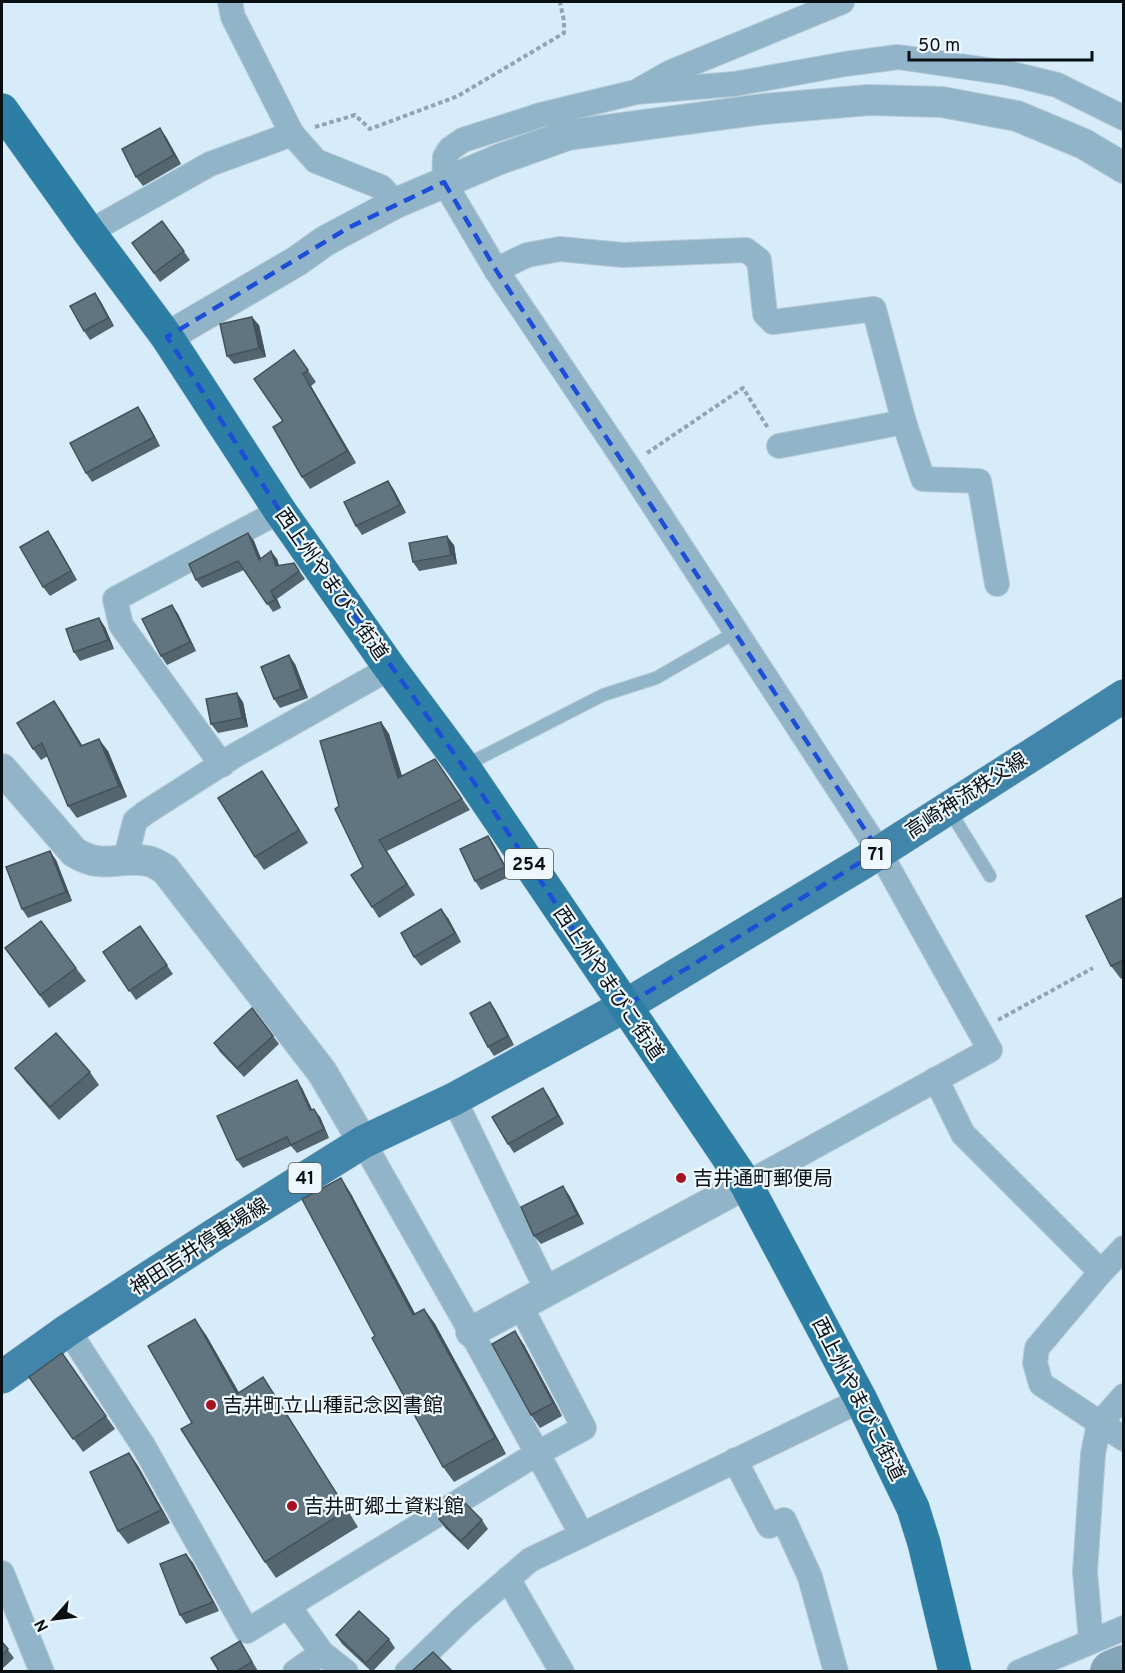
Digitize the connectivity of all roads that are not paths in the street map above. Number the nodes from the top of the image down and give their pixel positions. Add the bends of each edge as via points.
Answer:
1 (230, 2) edge
2 (842, 2) edge
3 (636, 92) junction
4 (2, 110) edge
5 (1124, 118) edge
6 (292, 135) junction
7 (1124, 168) edge
8 (444, 182) junction
9 (396, 203) junction
10 (88, 232) junction
11 (496, 270) junction
12 (167, 337) junction
13 (904, 422) junction
14 (779, 446) road end
15 (280, 511) junction
16 (997, 584) dead end
17 (736, 632) junction
18 (390, 668) junction
19 (1124, 696) edge
20 (222, 765) junction
21 (463, 766) junction
22 (2, 771) edge
23 (947, 807) junction
24 (879, 851) junction
25 (125, 861) junction
26 (990, 876) dead end
27 (625, 1006) junction
28 (936, 1079) junction
29 (454, 1099) junction
30 (363, 1142) junction
31 (746, 1184) junction
32 (1124, 1248) edge
33 (1101, 1272) junction
34 (548, 1292) junction
35 (520, 1305) junction
36 (68, 1330) junction
37 (471, 1332) junction
38 (2, 1377) edge
39 (1124, 1396) edge
40 (861, 1400) junction
41 (1099, 1424) junction
42 (1124, 1439) edge
43 (538, 1453) junction
44 (735, 1460) junction
45 (582, 1535) junction
46 (2, 1573) edge
47 (508, 1579) junction
48 (289, 1606) junction
49 (1124, 1628) edge
50 (1091, 1641) junction
51 (322, 1653) junction
52 (42, 1671) edge
53 (295, 1671) edge
54 (346, 1671) edge
55 (407, 1671) edge
56 (562, 1671) edge
57 (836, 1671) edge
58 (955, 1671) edge
59 (1019, 1671) edge

1 - 6 street via 233,17
2 - 3 street via 671,72
3 - 5 street via 734,84 898,57 1008,73 1057,85
3 - 8 street via 541,115 463,141 445,156
4 - 10 highway, 西上州やまびこ街道 / 254
6 - 9 street via 316,161 381,187
6 - 10 street via 210,164
7 - 8 street via 1084,144 1017,116 942,102 869,100 568,135
8 - 9 street
8 - 11 street
9 - 12 street
10 - 12 highway, 西上州やまびこ街道 / 254
11 - 13 street via 527,255 560,249 623,255 746,250 759,260 765,314 773,322 873,309
11 - 17 street
12 - 15 highway, 西上州やまびこ街道 / 254
13 - 14 street
13 - 16 street via 923,479 979,481
15 - 18 highway, 西上州やまびこ街道 / 254
15 - 20 street via 115,599 121,625
17 - 21 lane via 656,678 603,695
17 - 24 street
18 - 20 street
18 - 21 highway, 西上州やまびこ街道 / 254
19 - 23 main road, 高崎神流秩父線 / 71
20 - 25 street via 135,821
21 - 27 highway, 西上州やまびこ街道 / 254
22 - 25 street via 74,852 87,860
23 - 24 main road, 高崎神流秩父線 / 71
23 - 26 lane
24 - 27 main road, 高崎神流秩父線 / 71
24 - 28 street via 990,1050
25 - 30 street via 150,861 165,869 322,1072
27 - 29 main road, 神田吉井停車場線 / 41
27 - 31 highway, 西上州やまびこ街道 / 254
28 - 31 street
28 - 33 street via 963,1134
29 - 30 main road, 神田吉井停車場線 / 41
29 - 34 street
30 - 36 main road, 神田吉井停車場線 / 41
30 - 37 street
31 - 34 street
31 - 40 highway, 西上州やまびこ街道 / 254
32 - 33 street
33 - 41 street via 1037,1348 1035,1363 1041,1384
34 - 35 street
35 - 37 street
35 - 43 street via 584,1428
36 - 38 main road, 神田吉井停車場線 / 41
36 - 48 street via 144,1447 247,1631
37 - 43 street
39 - 41 street
40 - 44 street
40 - 58 highway, 西上州やまびこ街道 / 254 via 913,1508
41 - 42 street
41 - 50 street via 1093,1454 1085,1572
43 - 45 street
43 - 48 street
44 - 45 street
44 - 57 street via 769,1526 784,1520 810,1576
45 - 47 street via 530,1560
46 - 52 street
47 - 55 street
47 - 56 street
48 - 51 street
49 - 50 street
50 - 59 street
51 - 53 street
51 - 54 street

